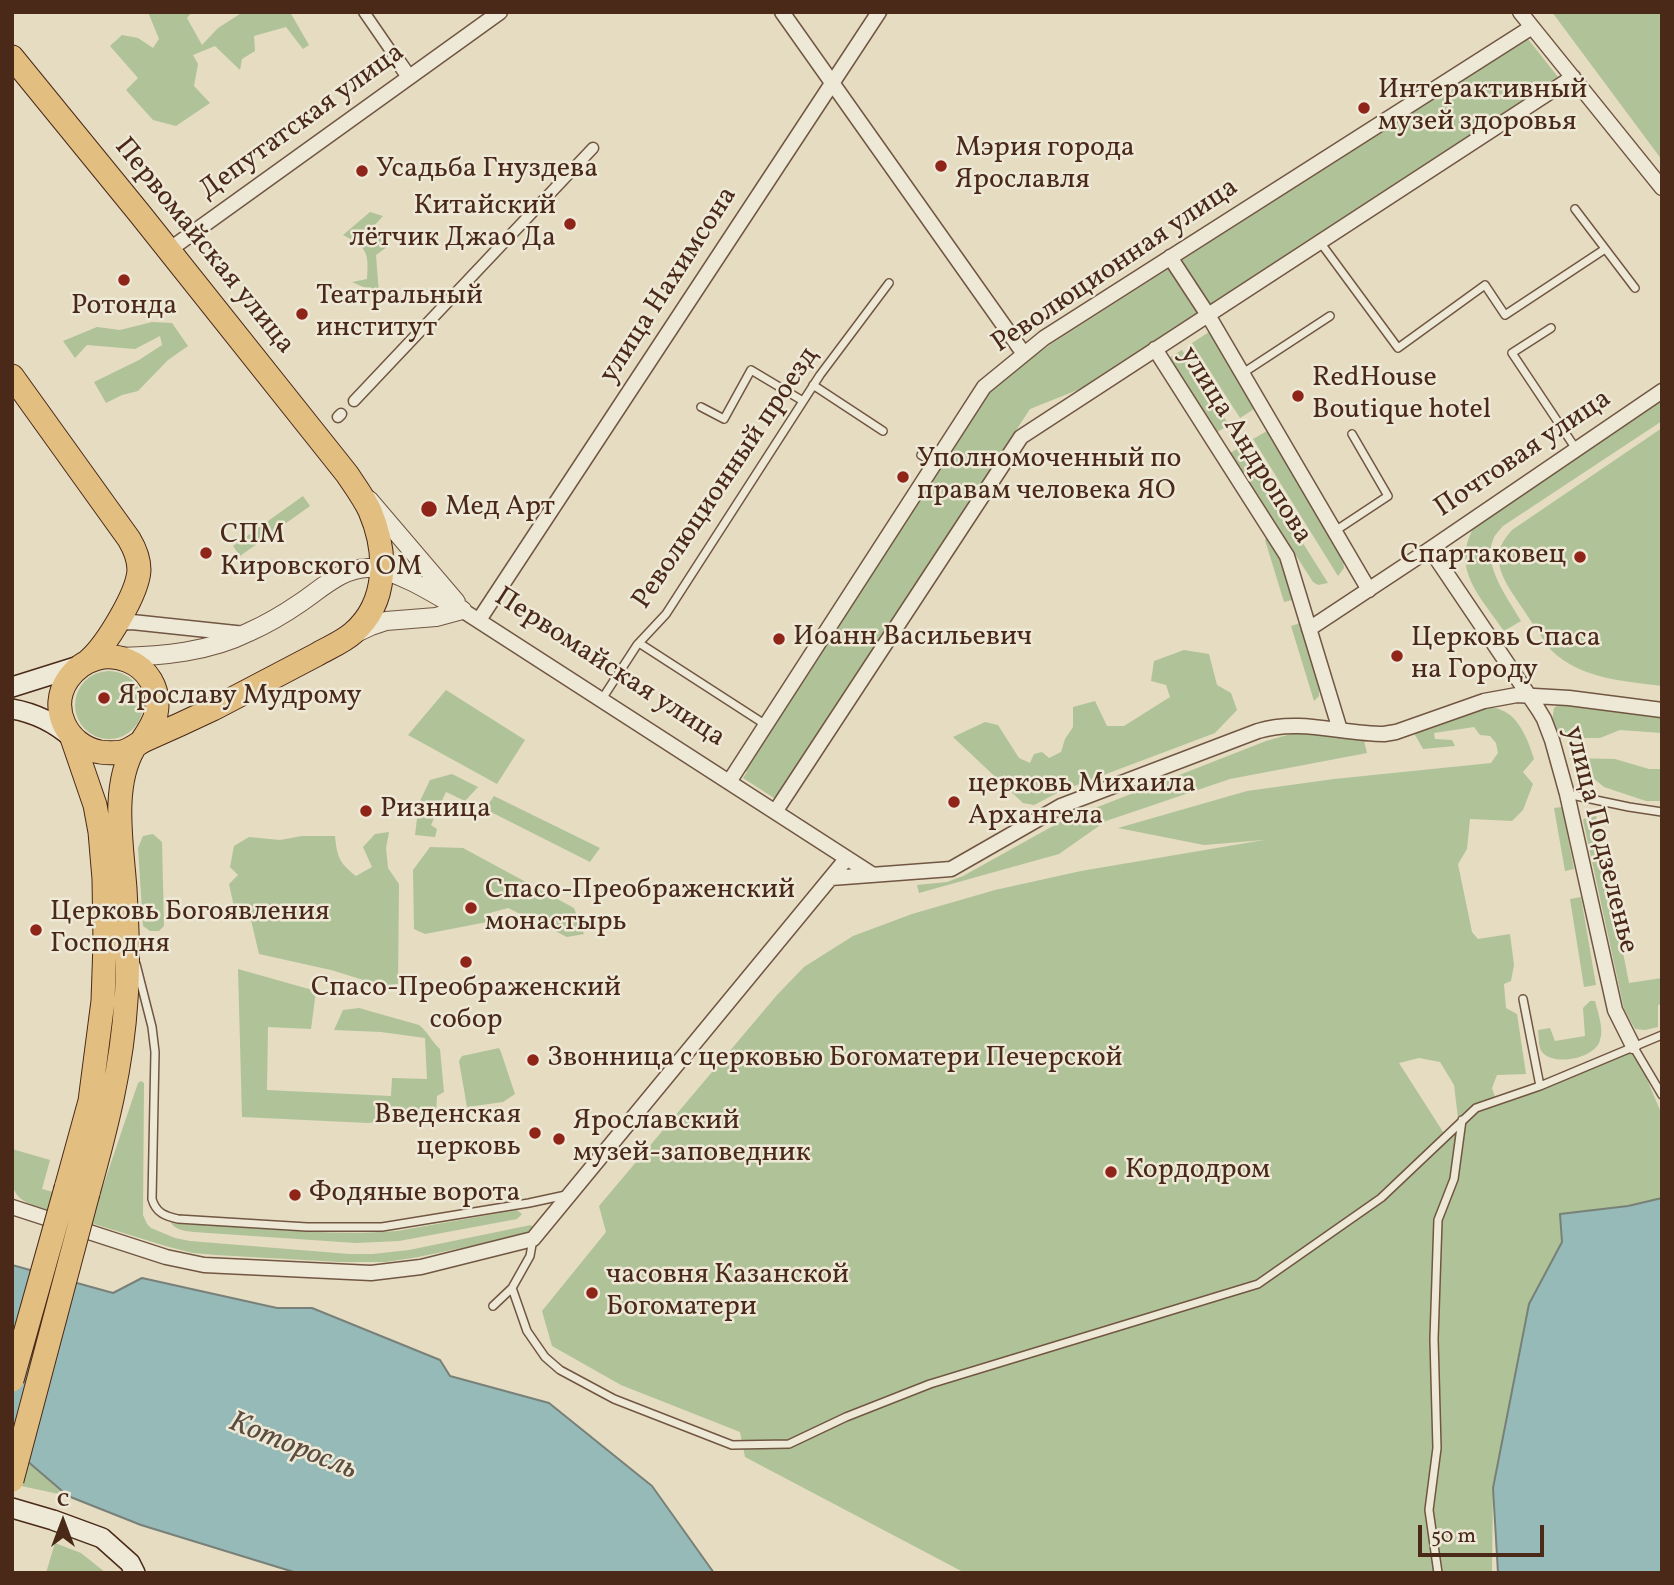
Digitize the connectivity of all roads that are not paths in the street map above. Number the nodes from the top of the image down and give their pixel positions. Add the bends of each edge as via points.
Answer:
1 (364, 12) edge
2 (500, 12) edge
3 (782, 12) edge
4 (879, 12) edge
5 (1520, 12) edge
6 (1532, 27) junction
7 (12, 57) edge
8 (395, 57) joint
9 (1573, 77) junction
10 (409, 78) junction
11 (832, 83) junction
12 (593, 148) dead end
13 (1662, 188) edge
14 (1575, 209) dead end
15 (1320, 242) junction
16 (1605, 249) junction
17 (169, 250) junction
18 (1170, 257) junction
19 (890, 283) dead end
20 (1635, 288) dead end
21 (1208, 315) junction
22 (1330, 316) dead end
23 (1551, 328) dead end
24 (1155, 349) junction
25 (1024, 354) junction
26 (1242, 374) junction
27 (12, 376) edge
28 (813, 385) junction
29 (1662, 391) edge
30 (354, 401) dead end
31 (803, 401) junction
32 (701, 407) dead end
33 (883, 430) dead end
34 (1352, 434) dead end
35 (1576, 449) junction
36 (921, 455) dead end
37 (934, 463) junction
38 (348, 474) junction
39 (1334, 531) junction
40 (1430, 549) junction
41 (383, 569) junction
42 (501, 586) junction
43 (1369, 590) junction
44 (462, 610) junction
45 (479, 620) junction
46 (116, 622) junction
47 (1309, 629) junction
48 (247, 634) junction
49 (351, 635) junction
50 (639, 643) junction
51 (114, 657) junction
52 (85, 663) junction
53 (12, 687) edge
54 (1528, 695) junction
55 (601, 700) junction
56 (12, 710) edge
57 (1662, 710) edge
58 (766, 725) junction
59 (1340, 730) junction
60 (72, 738) junction
61 (137, 745) junction
62 (729, 782) junction
63 (1567, 794) junction
64 (775, 812) junction
65 (1662, 812) edge
66 (847, 858) junction
67 (873, 875) junction
68 (831, 878) junction
69 (127, 925) junction
70 (1522, 999) dead end
71 (1662, 1035) edge
72 (1633, 1046) junction
73 (1540, 1086) junction
74 (1662, 1095) edge
75 (1462, 1120) junction
76 (77, 1190) junction
77 (570, 1194) junction
78 (12, 1207) edge
79 (533, 1239) junction
80 (512, 1288) junction
81 (493, 1307) dead end
82 (12, 1380) edge
83 (12, 1480) edge
84 (12, 1508) edge
85 (135, 1573) edge
86 (1438, 1573) edge

1 - 8 street
2 - 10 street, Депутатская улица
3 - 11 street
4 - 11 street, улица Нахимсона
5 - 6 street
6 - 9 street
6 - 18 street, Революционная улица
7 - 17 main road, Первомайская улица
8 - 10 street
9 - 13 street
9 - 15 street
10 - 17 street, Депутатская улица
11 - 25 street
11 - 42 street, улица Нахимсона
12 - 30 street
14 - 16 lane
15 - 16 lane via 1398,348 1485,285 1506,315
15 - 21 street
16 - 20 lane
17 - 38 main road, Первомайская улица
18 - 21 street, улица Андропова
18 - 25 street, Революционная улица
19 - 28 lane, Революционный проезд
21 - 24 street
21 - 26 street, улица Андропова
22 - 26 lane
23 - 35 lane via 1512,353
24 - 47 street, улица Андропова via 1287,556
24 - 64 street via 1019,439
25 - 37 street, Революционная улица via 984,387
26 - 39 street, улица Андропова
27 - 46 main road via 137,553 136,586
28 - 31 lane, Революционный проезд
28 - 33 lane
29 - 35 street, Почтовая улица
31 - 32 lane via 751,370 724,418
31 - 50 lane, Революционный проезд via 666,614
34 - 39 lane via 1388,496
35 - 40 street, Почтовая улица
36 - 37 lane
37 - 58 street, Революционная улица
38 - 41 main road, Первомайская улица via 369,509 381,544
38 - 44 street, Первомайская улица
39 - 43 street, улица Андропова
40 - 43 street, Почтовая улица
40 - 54 street, улица Подзеленье
41 - 44 street
41 - 48 street via 351,570
41 - 49 main road via 371,610
42 - 44 street, улица Нахимсона
42 - 45 street, улица Нахимсона
43 - 47 street, Почтовая улица
44 - 45 street, Первомайская улица
44 - 49 street via 386,621
45 - 55 street, Первомайская улица
46 - 48 street
46 - 52 main road via 98,652
47 - 59 street, улица Андропова
48 - 51 street via 185,652
49 - 61 main road
50 - 55 lane, Революционный проезд
50 - 58 lane
51 - 52 main road
51 - 61 main road via 142,670 154,688 153,723
52 - 53 main road
52 - 60 main road via 61,694 61,717
54 - 57 street
54 - 59 street via 1484,701 1389,734
54 - 63 street, улица Подзеленье via 1548,728
55 - 62 street, Первомайская улица
56 - 60 main road via 32,714
58 - 62 street, Революционная улица
59 - 67 street via 1297,725 1267,728 1061,806 954,868
60 - 61 main road via 100,752 121,752
60 - 76 main road via 100,832 105,943 103,1001
61 - 69 main road via 125,767 121,791
62 - 64 street, Первомайская улица
63 - 65 lane
63 - 72 street, улица Подзеленье via 1615,1010
64 - 66 street, Первомайская улица
66 - 67 street, Первомайская улица
66 - 68 street
67 - 68 street
68 - 77 street
69 - 76 main road via 127,1000 111,1106
69 - 77 lane via 154,1040 152,1199 157,1211 196,1221 382,1227
70 - 73 lane
71 - 72 lane
72 - 73 lane
72 - 74 lane
73 - 75 lane via 1476,1108
75 - 80 lane via 1381,1198 1258,1284 930,1384 789,1444 732,1445 614,1399 560,1370 527,1331
75 - 86 lane via 1454,1179 1438,1220 1437,1448 1429,1510
76 - 82 main road, bridge
76 - 83 main road, bridge
77 - 79 street
78 - 79 street via 166,1256 216,1265 387,1272
79 - 80 lane via 530,1256
80 - 81 lane
84 - 85 main road via 102,1538

